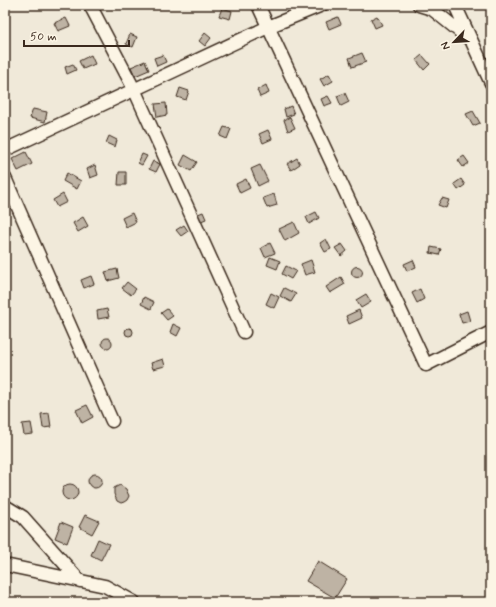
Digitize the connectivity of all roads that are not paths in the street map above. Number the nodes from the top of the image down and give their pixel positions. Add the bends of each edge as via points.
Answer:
1 (90, 5) edge
2 (258, 5) edge
3 (322, 5) edge
4 (418, 5) edge
5 (455, 5) edge
6 (268, 27) junction
7 (472, 41) junction
8 (491, 83) edge
9 (134, 89) junction
10 (5, 150) edge
11 (5, 178) edge
12 (244, 332) dead end
13 (491, 332) edge
14 (112, 421) dead end
15 (5, 506) edge
16 (5, 564) edge
17 (80, 580) junction
18 (134, 602) edge

1 - 9 street
2 - 6 street
3 - 6 street
4 - 7 street via 432,9
5 - 7 street
6 - 9 street
6 - 13 street via 426,365
7 - 8 street
9 - 10 street
9 - 12 street
11 - 14 street
15 - 17 street via 23,517
16 - 17 street
17 - 18 street via 105,586

